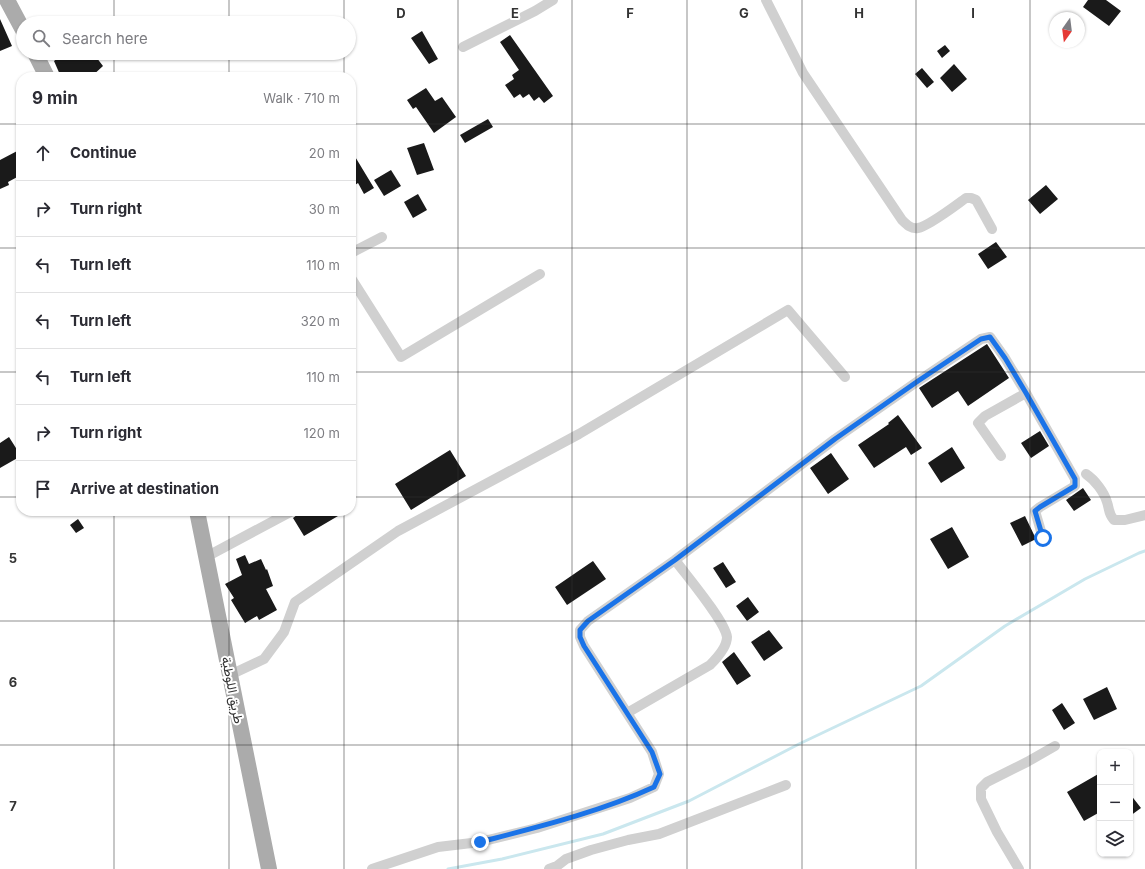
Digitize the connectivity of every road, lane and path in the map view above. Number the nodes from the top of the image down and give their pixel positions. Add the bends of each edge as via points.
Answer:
1 (7, 0) edge
2 (553, 0) edge
3 (766, 0) edge
4 (16, 17) edge
5 (463, 46) dead end
6 (38, 60) edge
7 (44, 72) edge
8 (992, 229) dead end
9 (382, 237) dead end
10 (356, 250) edge
11 (540, 274) dead end
12 (356, 286) edge
13 (846, 377) dead end
14 (1026, 393) junction
15 (1000, 456) dead end
16 (1086, 474) dead end
17 (1145, 515) edge
18 (201, 516) edge
19 (282, 516) edge
20 (1043, 538) dead end
21 (206, 556) junction
22 (675, 560) junction
23 (230, 675) junction
24 (627, 713) junction
25 (1055, 746) dead end
26 (786, 785) dead end
27 (269, 869) edge
28 (372, 869) edge
29 (549, 869) edge
30 (1019, 869) edge

1 - 4 main road
2 - 5 street
3 - 8 street via 804,73 902,220 910,227 918,228 966,198 971,198 976,200
6 - 7 main road
9 - 10 street
11 - 12 street via 401,357
13 - 23 street via 788,310 579,434 398,531 295,602 284,632 264,659
14 - 15 street via 985,416 978,423
14 - 20 street via 1075,479 1075,486 1035,511
14 - 22 street via 990,337 981,339 835,439
16 - 17 street via 1100,490 1114,520
18 - 21 main road, طريق اللوطية
19 - 21 street
21 - 23 main road, طريق اللوطية
22 - 24 street via 604,608 580,630 584,646
22 - 24 street via 720,621 727,635 726,643 717,659 710,665
23 - 27 main road, طريق اللوطية
24 - 28 street via 652,752 660,774 654,787 630,798 537,828 480,842 438,847
25 - 30 street via 987,782 981,788 981,799
26 - 29 street via 659,834 591,850 566,859

